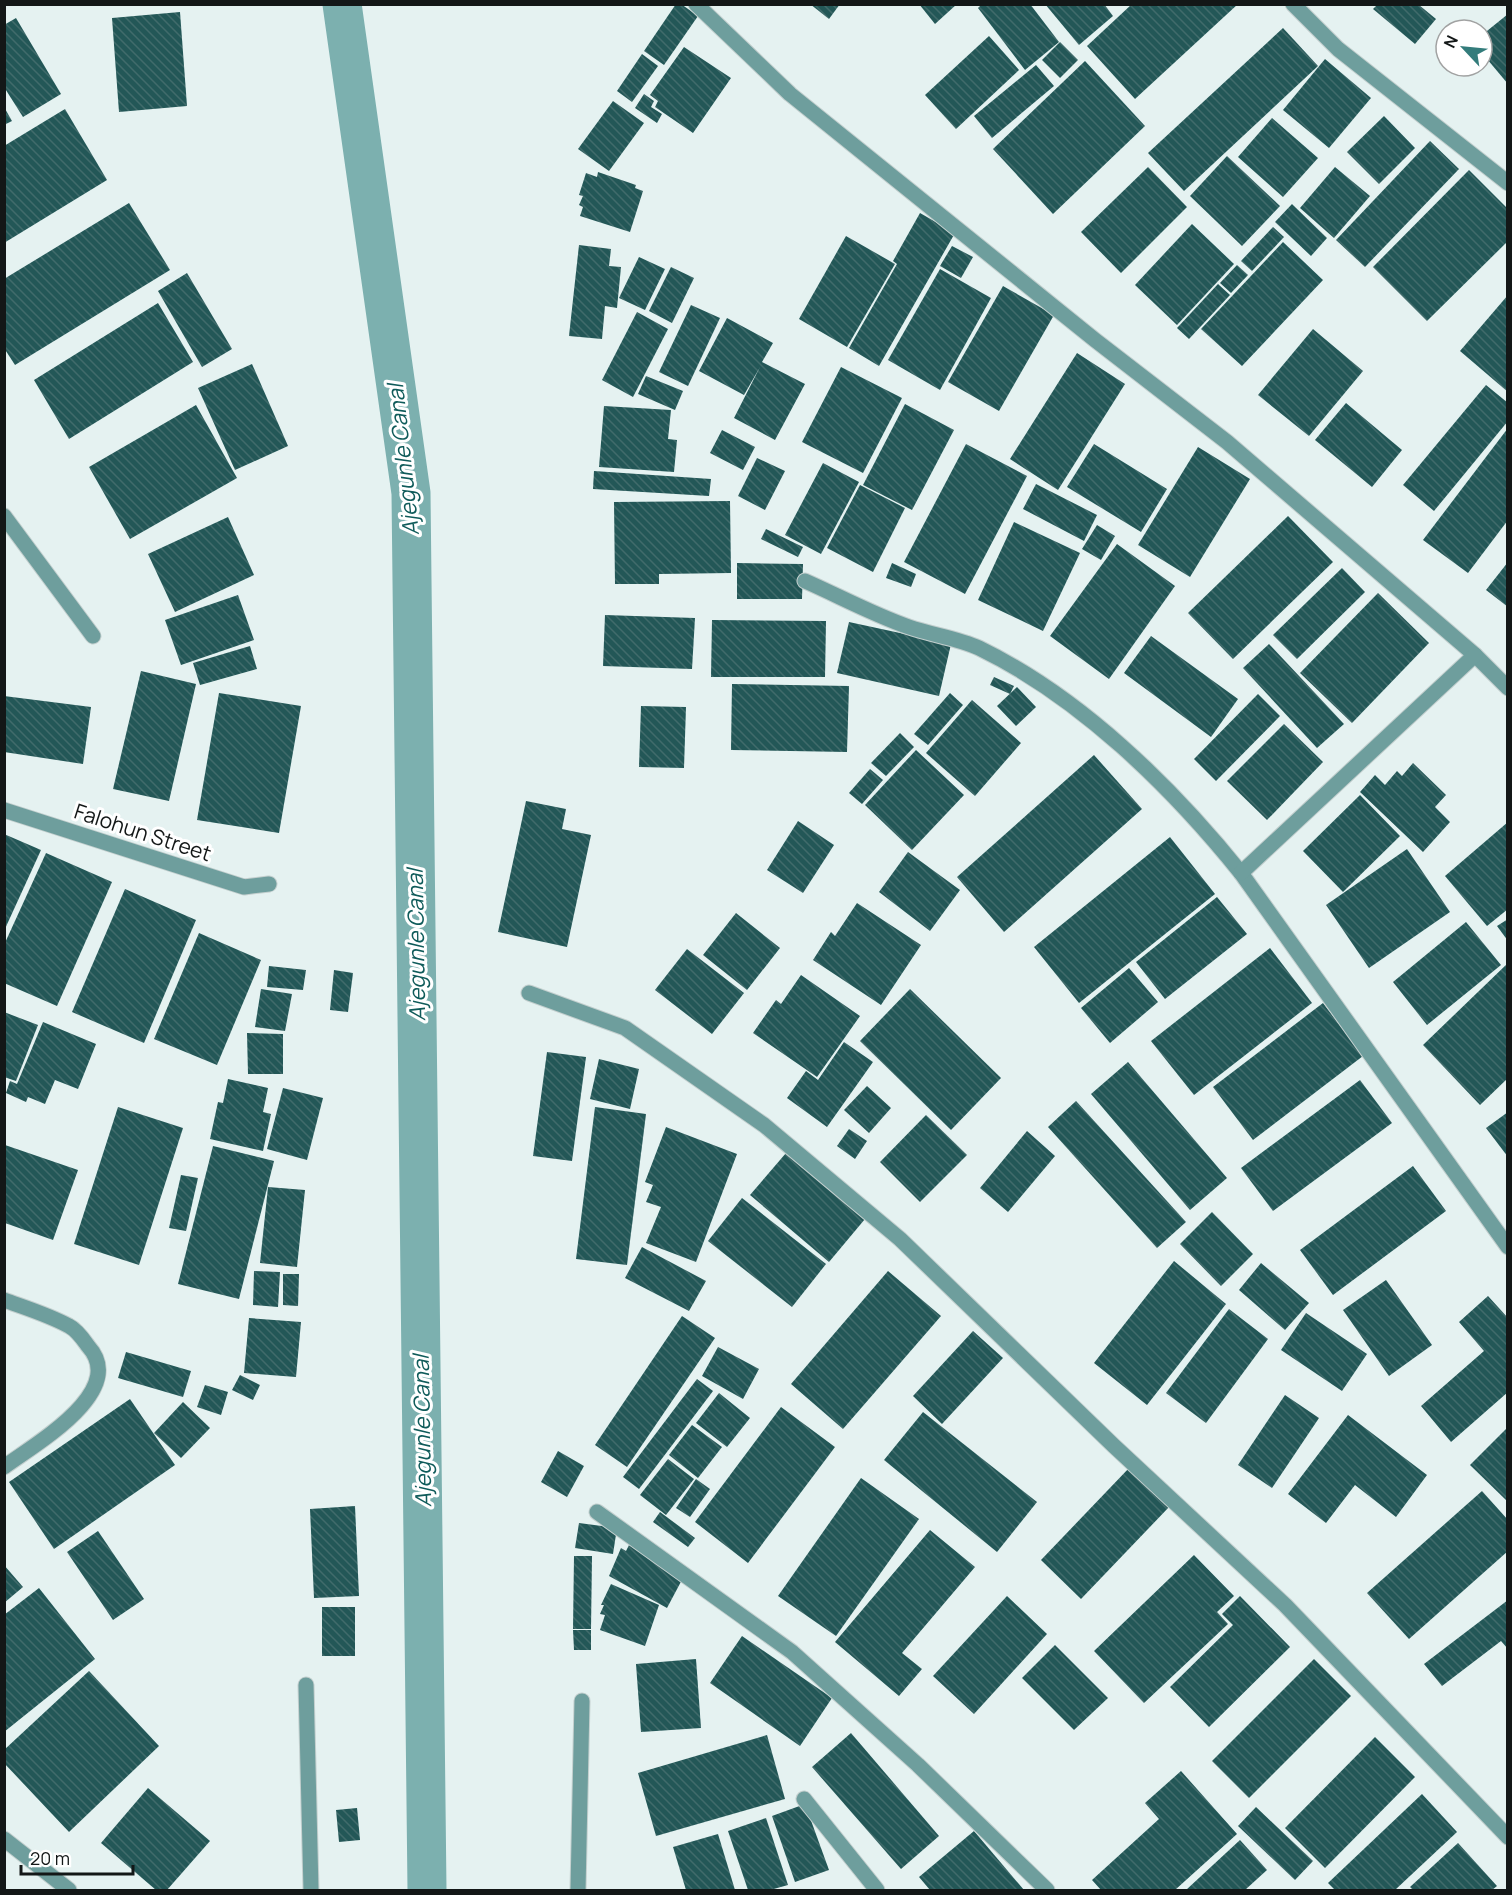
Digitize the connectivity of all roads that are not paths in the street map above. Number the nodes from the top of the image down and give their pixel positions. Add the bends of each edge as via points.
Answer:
1 (696, 4) edge
2 (1293, 4) edge
3 (1508, 183) edge
4 (4, 516) edge
5 (805, 581) dead end
6 (93, 636) dead end
7 (1475, 655) junction
8 (1508, 688) edge
9 (4, 810) edge
10 (1241, 873) junction
11 (269, 884) dead end
12 (529, 993) dead end
13 (1508, 1247) edge
14 (4, 1300) edge
15 (4, 1467) edge
16 (597, 1512) dead end
17 (306, 1685) dead end
18 (582, 1701) dead end
19 (804, 1799) dead end
20 (1508, 1837) edge
21 (4, 1839) edge
22 (69, 1890) edge
23 (311, 1890) edge
24 (578, 1890) edge
25 (877, 1890) edge
26 (1047, 1890) edge

1 - 7 street via 790,94 1227,442
2 - 3 street via 1338,49
4 - 6 street
5 - 10 street via 907,627 978,647 1054,691 1135,760 1199,822
7 - 8 street
7 - 10 street
9 - 11 street, Falohun Street via 244,887
10 - 13 street
12 - 20 street via 625,1028 764,1125 900,1239 1285,1605
14 - 15 street via 72,1327 93,1351 99,1365 95,1388 80,1409
16 - 26 street via 792,1652 918,1765
17 - 23 street
18 - 24 street
19 - 25 street
21 - 22 street

